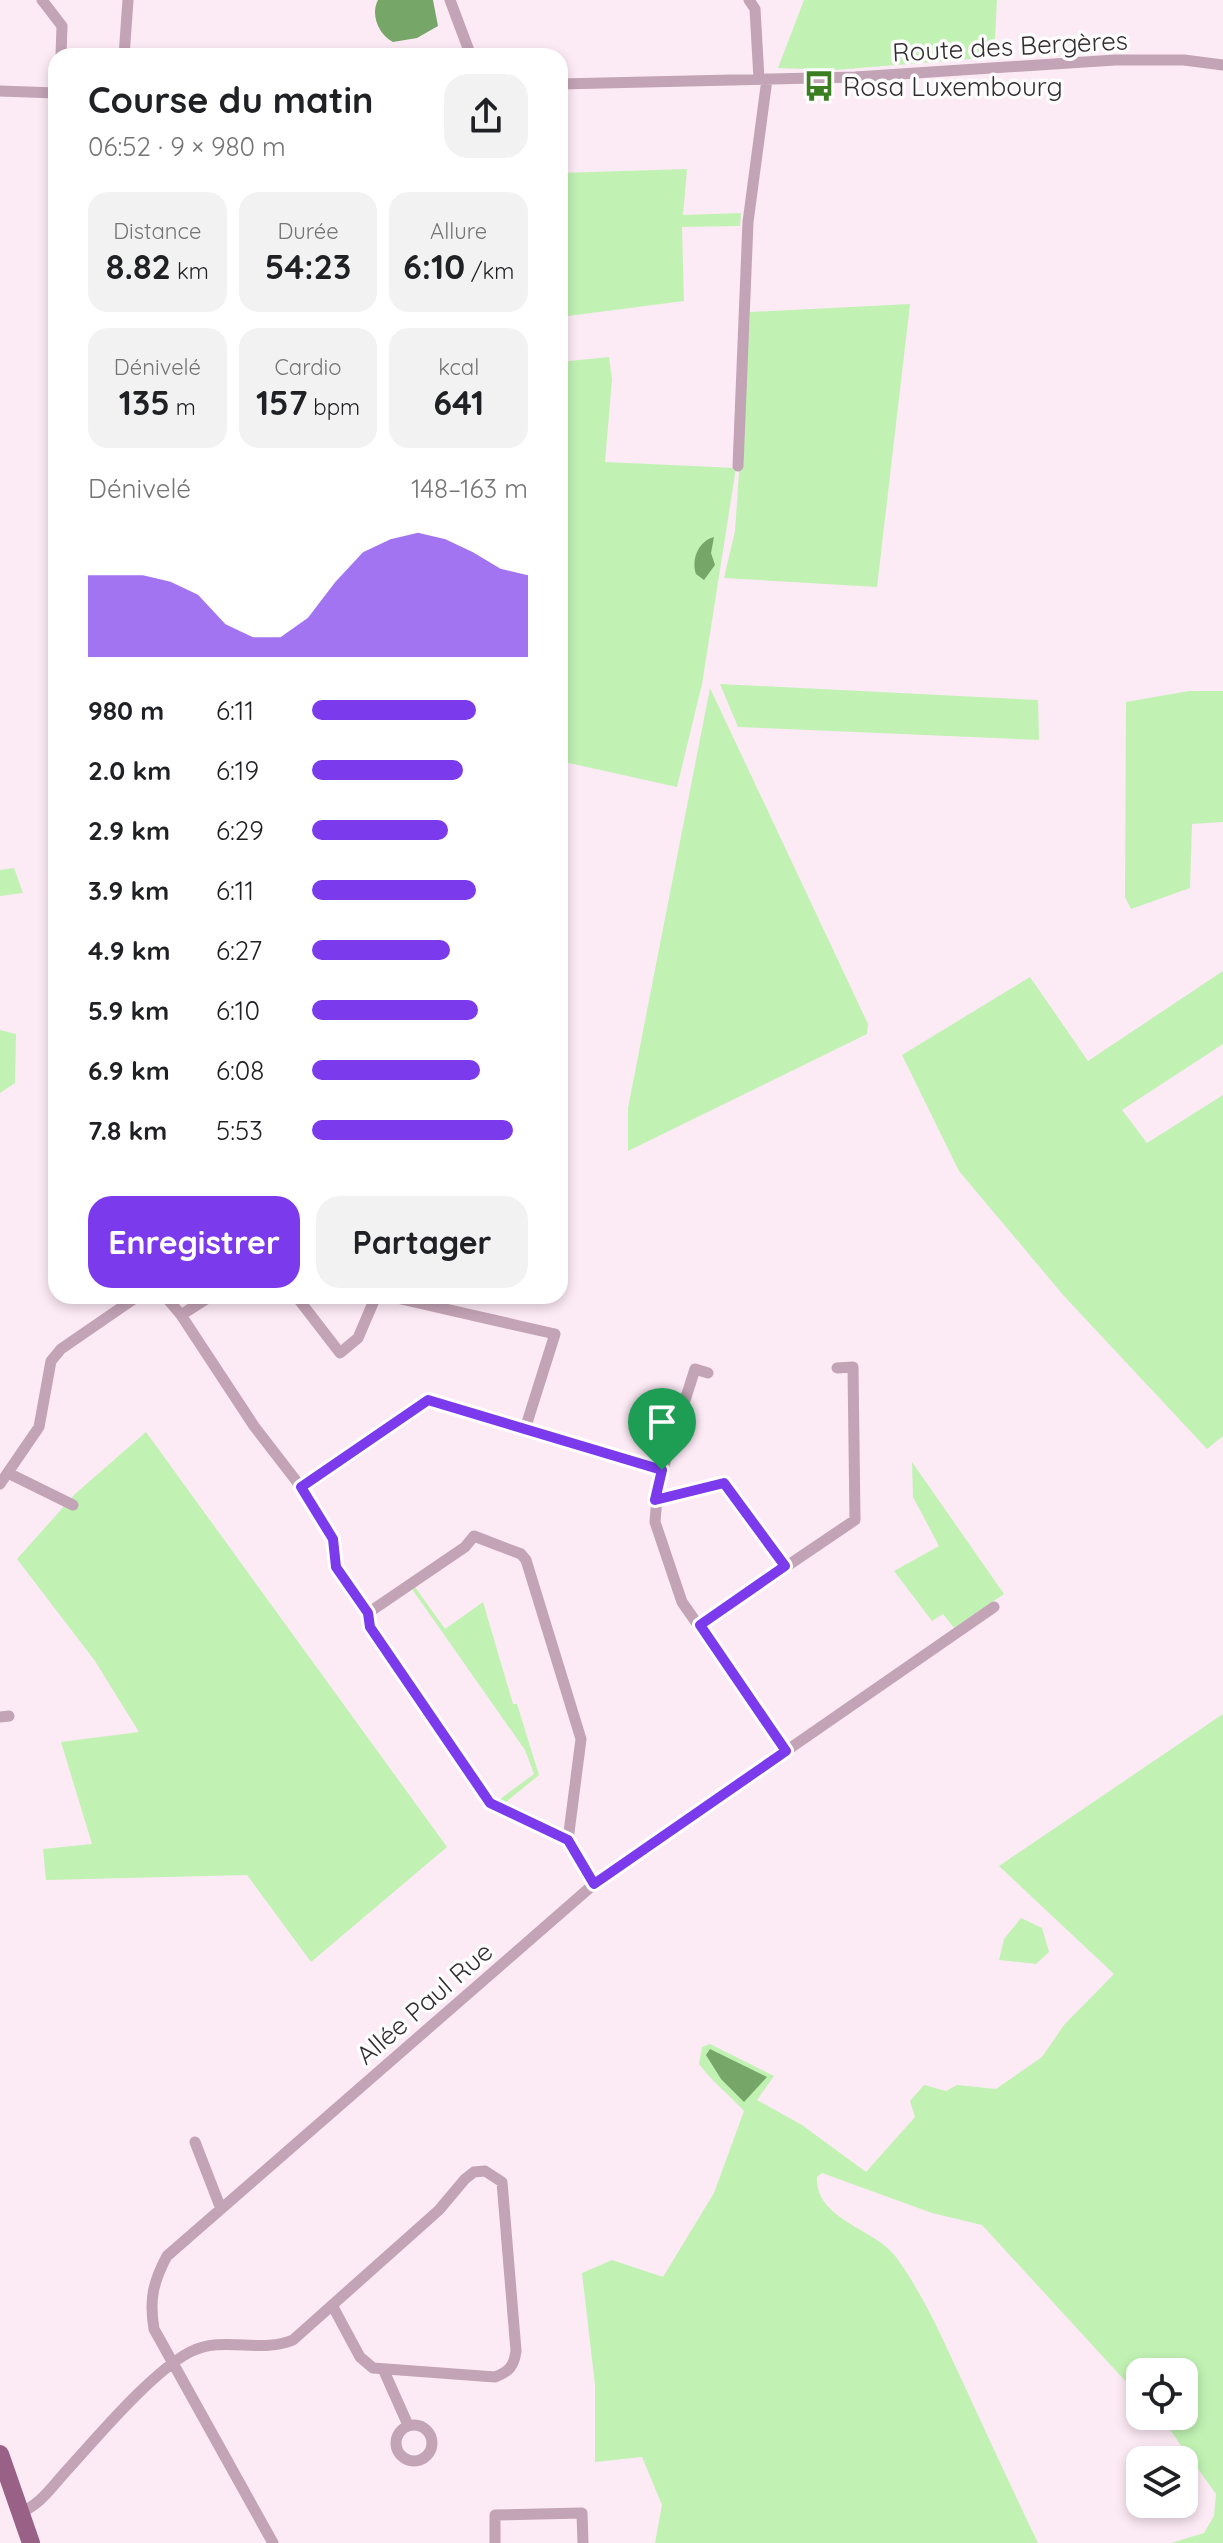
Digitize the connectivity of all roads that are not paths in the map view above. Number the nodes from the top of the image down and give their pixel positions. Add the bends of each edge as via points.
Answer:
1 (42, 0) edge
2 (128, 0) edge
3 (450, 0) edge
4 (749, 0) edge
5 (61, 48) edge
6 (125, 48) edge
7 (468, 48) edge
8 (1223, 65) edge
9 (763, 79) junction
10 (568, 84) edge
11 (0, 91) edge
12 (48, 93) edge
13 (738, 466) dead end
14 (127, 1304) edge
15 (172, 1304) edge
16 (198, 1304) edge
17 (302, 1304) edge
18 (373, 1304) edge
19 (423, 1304) edge
20 (181, 1315) junction
21 (837, 1368) dead end
22 (708, 1373) dead end
23 (525, 1429) junction
24 (662, 1470) junction
25 (8, 1473) junction
26 (0, 1484) edge
27 (301, 1487) junction
28 (655, 1500) junction
29 (73, 1505) dead end
30 (785, 1566) junction
31 (994, 1607) dead end
32 (368, 1613) junction
33 (700, 1625) junction
34 (786, 1751) junction
35 (568, 1840) junction
36 (594, 1884) junction
37 (195, 2142) dead end
38 (221, 2209) junction
39 (332, 2305) junction
40 (174, 2364) junction
41 (384, 2371) junction
42 (408, 2425) dead end
43 (0, 2454) edge
44 (19, 2513) junction
45 (31, 2543) edge
46 (273, 2543) edge
47 (495, 2543) edge
48 (583, 2543) edge

1 - 5 street via 62,26
2 - 6 street
3 - 7 street
4 - 9 street via 755,9
8 - 9 street, Route des Bergères via 1115,60
9 - 10 street, Route des Bergères
9 - 13 street via 748,222
11 - 12 street
14 - 25 street via 51,1361 39,1427
15 - 20 street
16 - 20 street
17 - 18 street via 340,1353 358,1338
19 - 23 street via 555,1334
20 - 27 street
21 - 30 street via 853,1367 855,1520
22 - 24 street via 695,1369
23 - 24 street
23 - 27 street via 428,1400
24 - 28 street
25 - 26 street
25 - 29 street
27 - 32 street via 333,1539 336,1567
28 - 30 street via 724,1483
28 - 33 street via 655,1522 682,1602
30 - 33 street
31 - 34 street, Allée Paul Rue
32 - 35 street via 370,1627 490,1803
32 - 35 street via 474,1536 521,1554 581,1739
33 - 34 street
34 - 36 street, Allée Paul Rue
35 - 36 street
36 - 38 street, Allée Paul Rue
37 - 38 street
38 - 40 street, Allée Paul Rue via 167,2256 154,2280 154,2329
39 - 40 street via 280,2345 213,2344
39 - 41 street via 360,2357
39 - 41 street via 474,2172 485,2171 502,2182 515,2362 495,2377
40 - 44 street via 39,2502
40 - 46 street, Allée Paul Rue
41 - 42 street
43 - 44 main road
44 - 45 main road
47 - 48 street via 495,2515 582,2513

